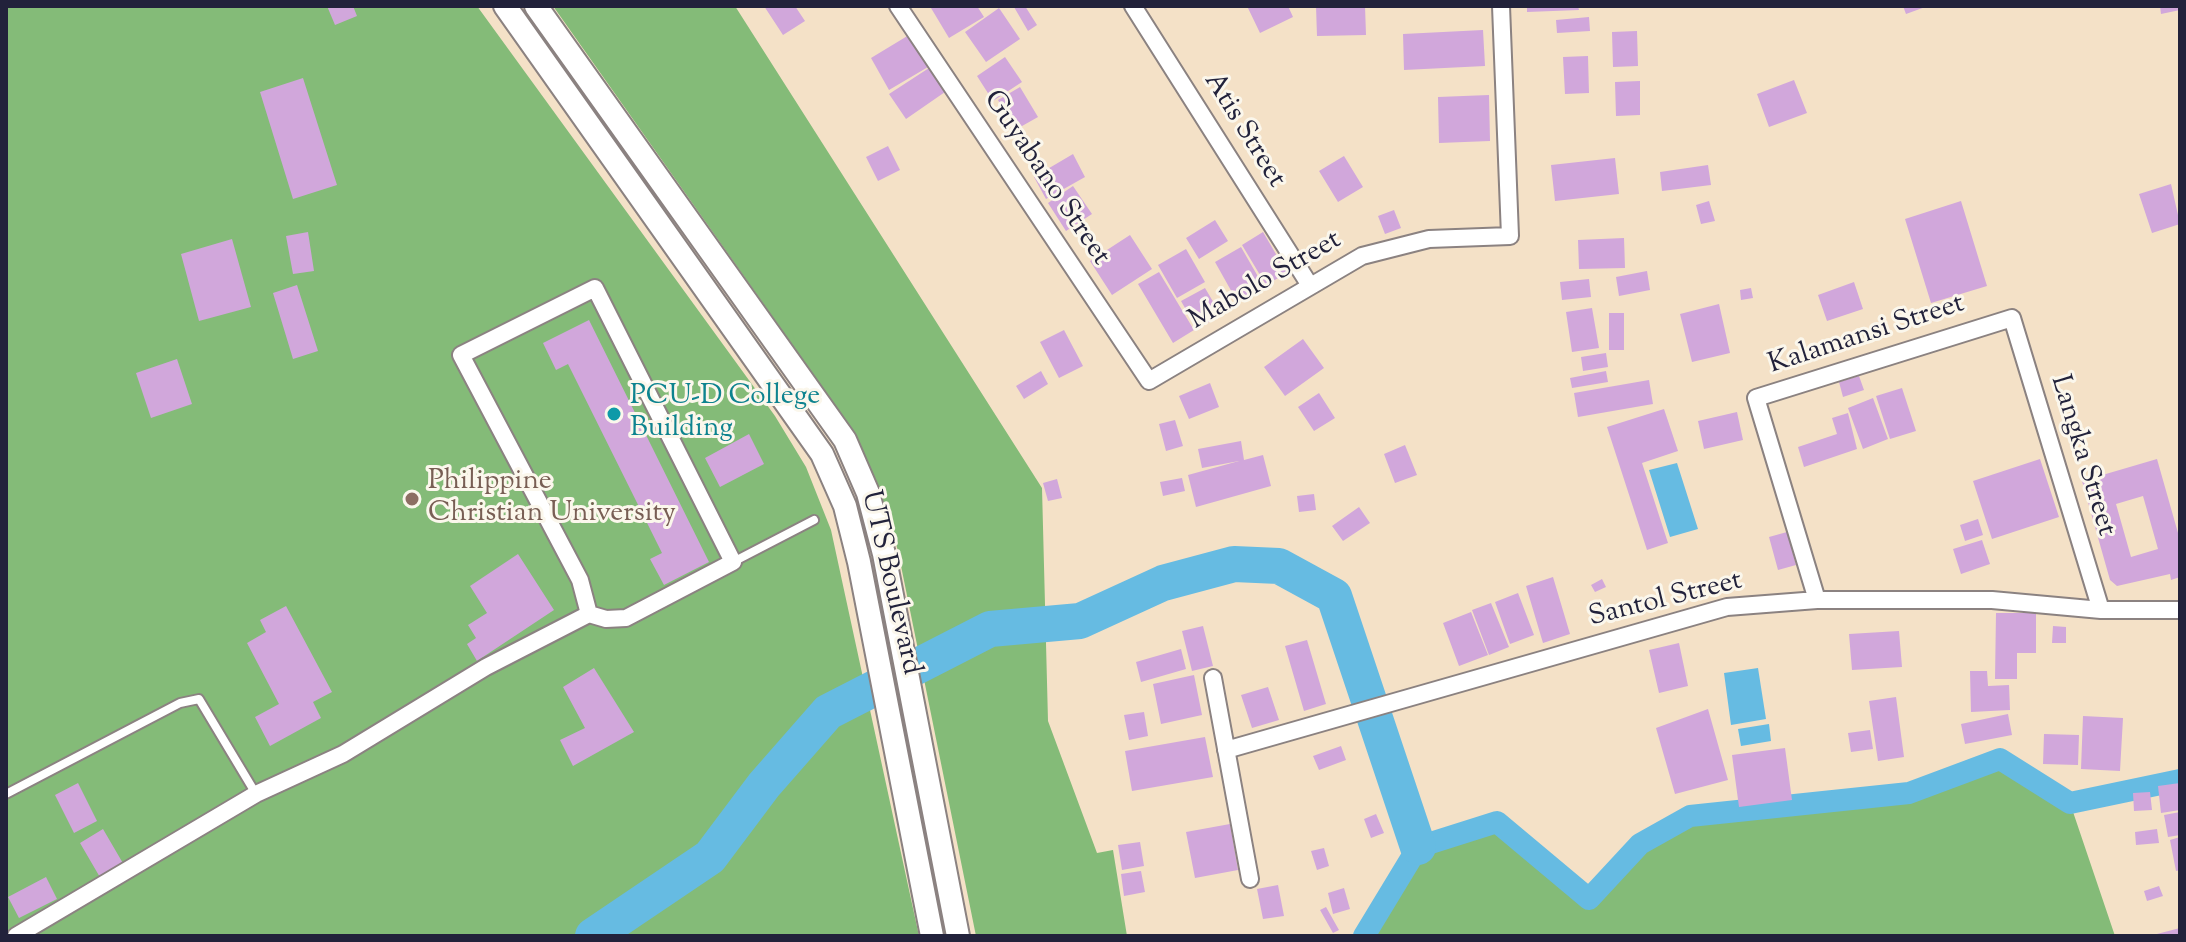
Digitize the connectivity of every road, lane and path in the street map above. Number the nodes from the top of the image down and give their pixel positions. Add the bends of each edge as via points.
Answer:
1 (505, 6) edge
2 (536, 6) edge
3 (898, 6) edge
4 (1133, 6) edge
5 (1501, 6) edge
6 (1309, 284) junction
7 (2012, 318) joint
8 (1149, 381) joint
9 (814, 520) dead end
10 (733, 562) junction
11 (1817, 600) junction
12 (2101, 610) junction
13 (2180, 610) edge
14 (589, 614) junction
15 (1213, 678) dead end
16 (1226, 750) junction
17 (6, 794) edge
18 (256, 794) junction
19 (1250, 879) dead end
20 (16, 936) edge
21 (932, 936) edge
22 (958, 936) edge

1 - 21 main road, UTS Boulevard via 822,454 845,506
2 - 22 main road, UTS Boulevard via 845,440 868,493 884,554
3 - 8 street, Guyabano Street
4 - 6 street, Atis Street
5 - 6 street, Mabolo Street via 1510,236 1429,239 1362,256
6 - 8 street, Mabolo Street
7 - 11 street, Kalamansi Street via 1756,398
7 - 12 street, Langka Street
9 - 10 lane
10 - 14 street via 626,618
10 - 14 street via 595,288 461,355 580,580
11 - 12 street, Santol Street via 1992,600
11 - 16 street, Santol Street via 1727,607
12 - 13 street, Santol Street
14 - 18 street via 486,667 343,754
15 - 16 street
16 - 19 street
17 - 18 lane via 180,703 199,699
18 - 20 street

